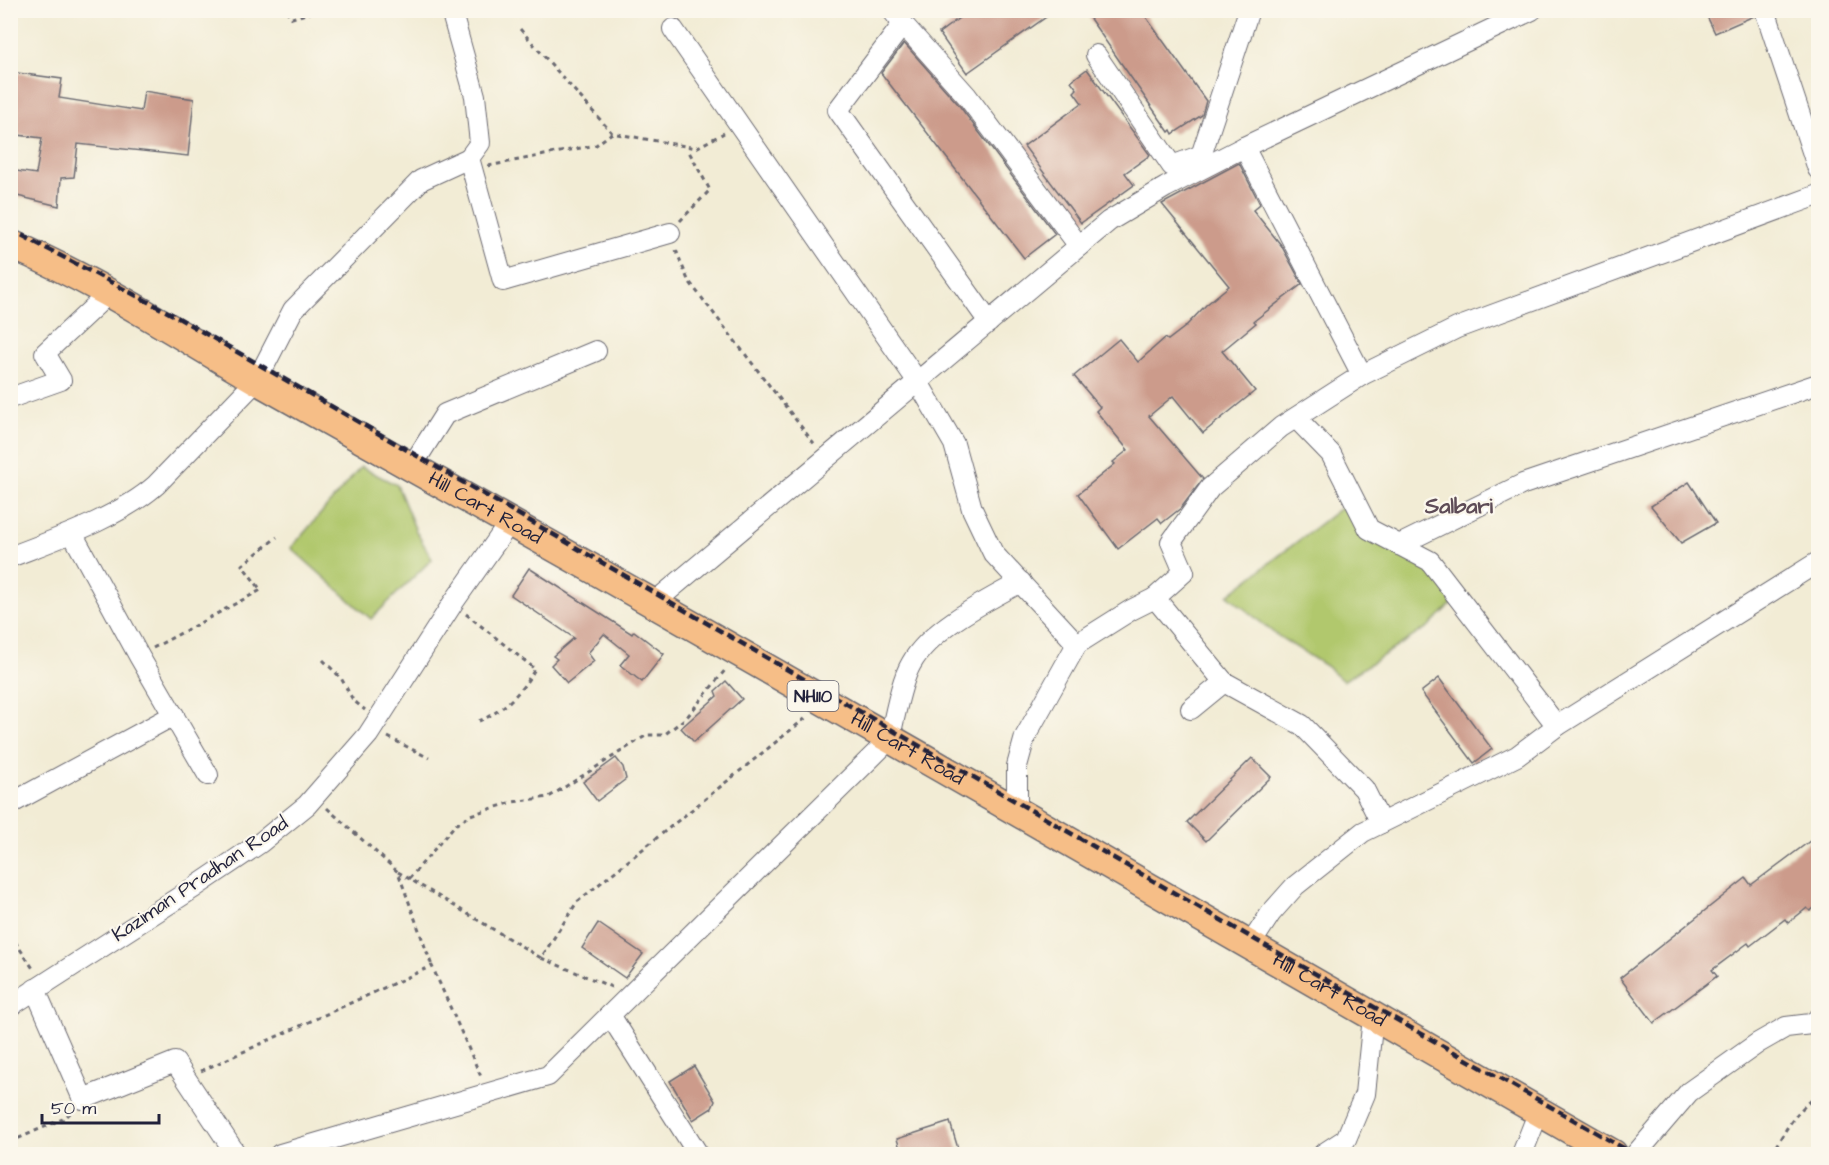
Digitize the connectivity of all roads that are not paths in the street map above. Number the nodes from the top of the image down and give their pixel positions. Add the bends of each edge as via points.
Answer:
1 (452, 10) edge
2 (1249, 10) edge
3 (1532, 10) edge
4 (1765, 10) edge
5 (898, 17) edge
6 (673, 29) dead end
7 (1096, 55) dead end
8 (1244, 147) junction
9 (470, 163) junction
10 (1199, 163) junction
11 (1818, 169) edge
12 (1818, 195) edge
13 (670, 233) road end
14 (10, 244) edge
15 (1079, 246) junction
16 (109, 293) junction
17 (989, 322) junction
18 (596, 351) dead end
19 (1362, 375) junction
20 (257, 380) junction
21 (918, 382) junction
22 (1818, 384) edge
23 (10, 398) edge
24 (1296, 418) junction
25 (412, 466) junction
26 (510, 522) junction
27 (72, 533) junction
28 (1399, 545) junction
29 (10, 557) edge
30 (1818, 562) edge
31 (1020, 582) junction
32 (1155, 598) junction
33 (656, 606) junction
34 (1077, 644) junction
35 (1224, 682) junction
36 (1191, 709) dead end
37 (174, 715) junction
38 (1557, 726) junction
39 (889, 740) junction
40 (208, 775) dead end
41 (10, 804) edge
42 (1017, 813) junction
43 (1381, 823) junction
44 (1254, 944) junction
45 (39, 987) junction
46 (10, 1006) edge
47 (610, 1014) junction
48 (1373, 1017) junction
49 (1818, 1019) edge
50 (1539, 1111) junction
51 (236, 1155) edge
52 (280, 1155) edge
53 (698, 1155) edge
54 (1323, 1155) edge
55 (1522, 1155) edge
56 (1613, 1155) edge
57 (1636, 1155) edge

1 - 9 street via 478,119 480,143
2 - 10 street
3 - 8 street
4 - 11 street
5 - 15 street via 967,96
5 - 17 street via 838,110
6 - 21 street
7 - 10 street via 1173,166
8 - 10 street
8 - 19 street
9 - 13 street via 503,281
9 - 20 street via 420,180 293,310
10 - 15 street via 1109,221
12 - 19 street via 1457,328
14 - 16 highway, Hill Cart Road / NH110
15 - 17 street
16 - 20 highway, Hill Cart Road / NH110
16 - 23 street via 45,353 61,381
17 - 21 street
18 - 25 street via 445,414
19 - 24 street
20 - 25 highway, Hill Cart Road / NH110
20 - 27 street via 148,492
21 - 31 street via 954,444 972,509 988,544
21 - 33 street via 662,596
22 - 28 street via 1523,484
24 - 28 street via 1331,454 1369,529
24 - 32 street via 1210,488 1171,542 1184,572
25 - 26 highway, Hill Cart Road / NH110
26 - 33 highway, Hill Cart Road / NH110
26 - 45 street, Kaziman Pradhan Road via 376,725 315,796 260,843
27 - 29 street
27 - 37 street
28 - 38 street via 1430,561
30 - 38 street
31 - 34 street
31 - 39 street via 946,627 922,649 910,665
32 - 34 street
32 - 35 street
33 - 39 highway, Hill Cart Road / NH110
34 - 42 street via 1025,737 1017,766
35 - 36 street
35 - 43 street via 1302,725 1364,789
37 - 40 street
37 - 41 street
38 - 43 street via 1517,756
39 - 42 highway, Hill Cart Road / NH110
39 - 47 street
42 - 44 highway, Hill Cart Road / NH110
43 - 44 street via 1295,886 1271,913
44 - 48 highway, Hill Cart Road / NH110
45 - 46 street, Kaziman Pradhan Road
45 - 51 street via 83,1099 175,1062
47 - 52 street via 548,1076
47 - 53 street
48 - 50 highway, Hill Cart Road / NH110
48 - 54 street via 1365,1094 1346,1139
49 - 57 street via 1786,1027 1689,1092
50 - 55 street
50 - 56 highway, Hill Cart Road / NH110

